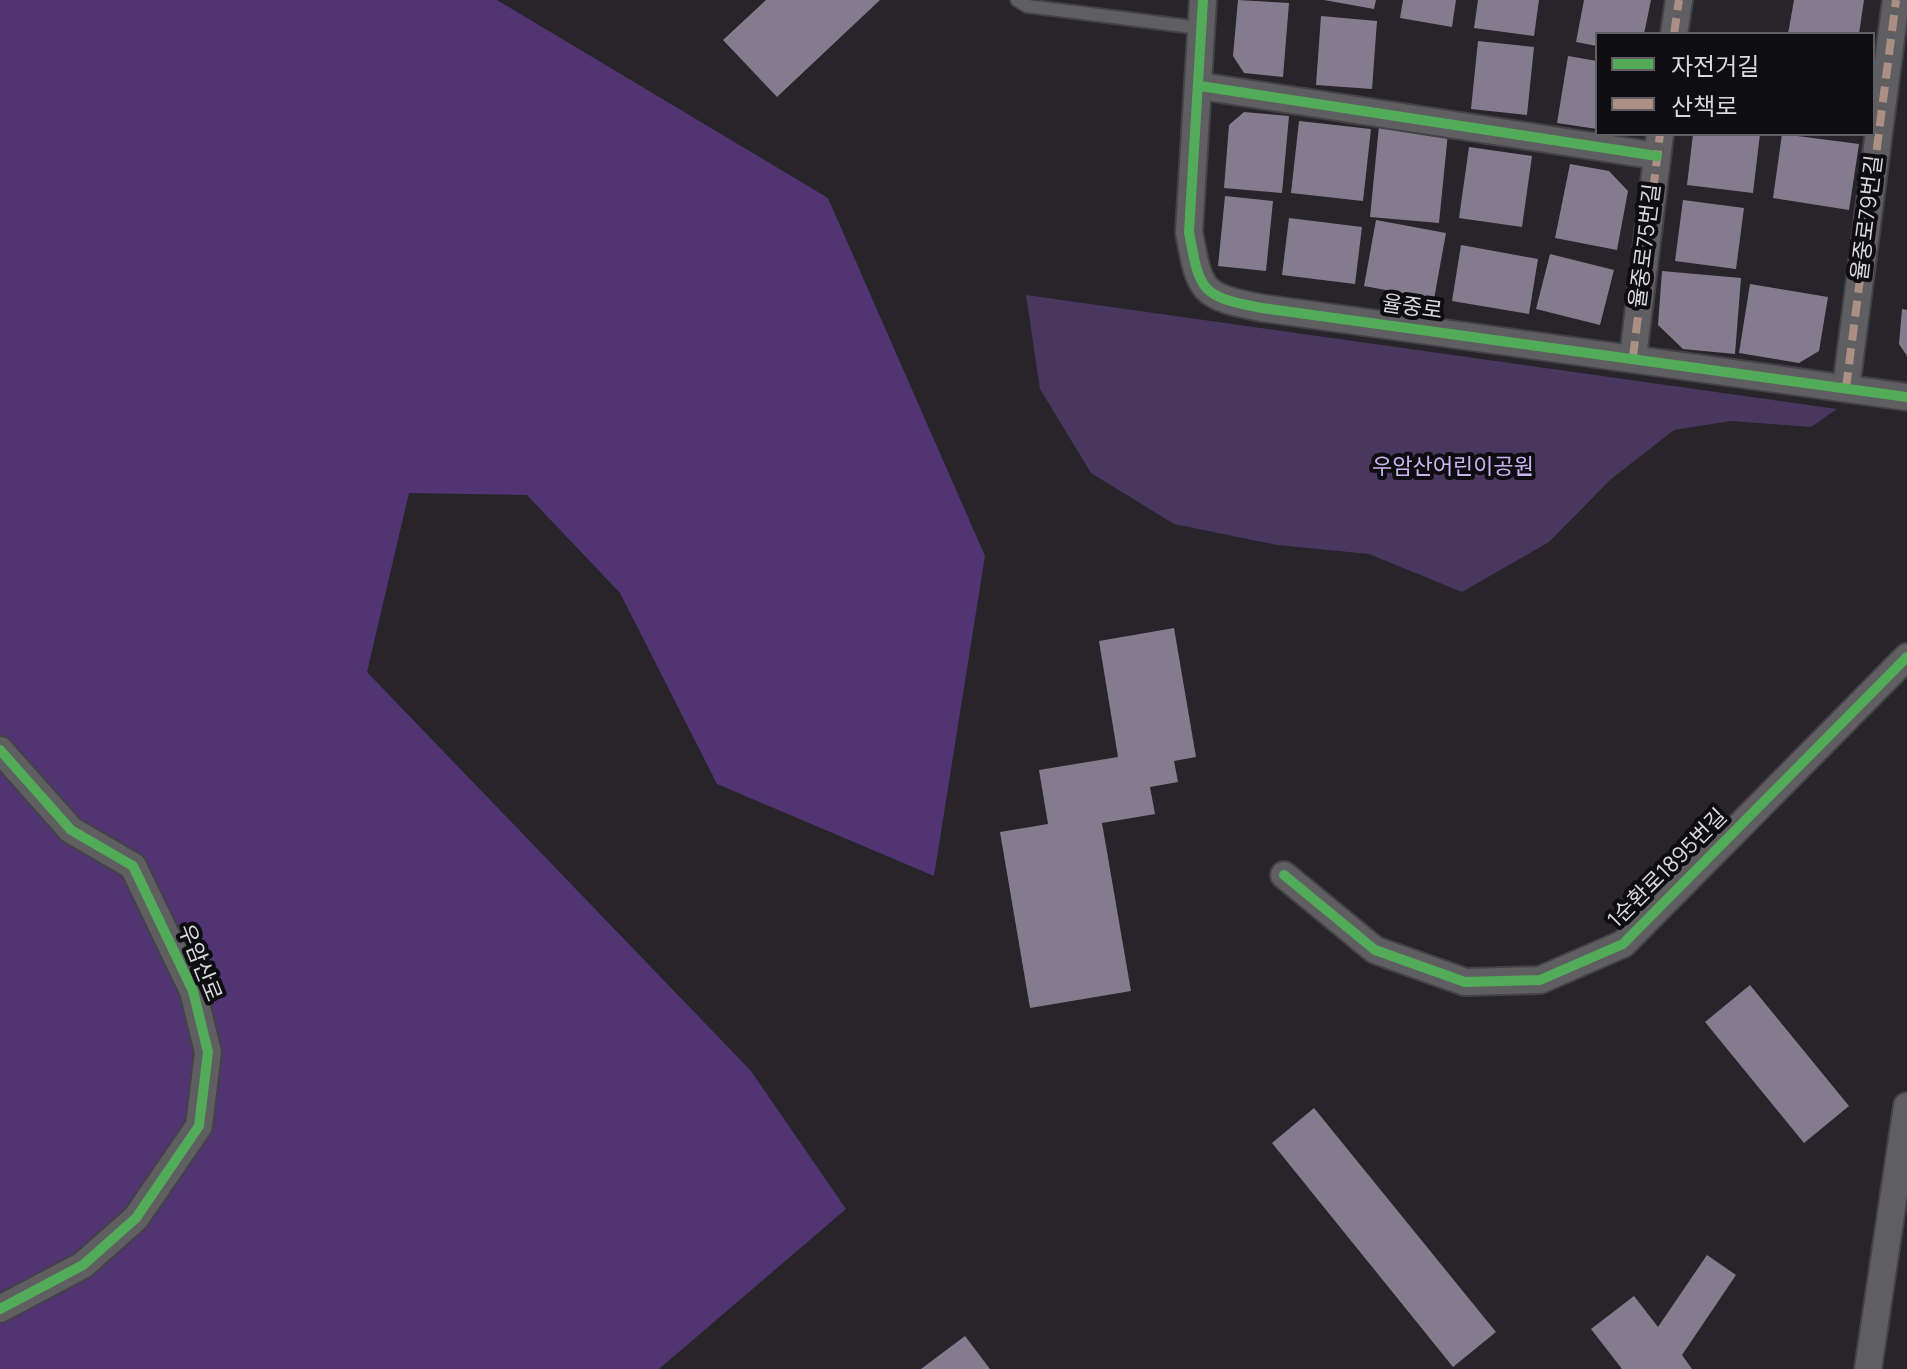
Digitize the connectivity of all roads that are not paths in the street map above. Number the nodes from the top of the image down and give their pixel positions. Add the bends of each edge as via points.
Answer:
1 (1017, 0) edge
2 (1203, 0) edge
3 (1679, 0) edge
4 (1896, 0) edge
5 (1200, 28) junction
6 (1674, 32) edge
7 (1200, 86) junction
8 (1659, 145) edge
9 (1633, 357) junction
10 (1846, 388) junction
11 (1907, 397) edge
12 (1907, 657) edge
13 (0, 750) edge
14 (1284, 875) dead end
15 (1907, 1106) edge
16 (0, 1309) edge
17 (1868, 1369) edge

1 - 5 lane via 1027,6
2 - 5 street, 율중로
3 - 6 street
4 - 10 street, 율중로79번길
5 - 7 street, 율중로
7 - 8 street
7 - 9 street, 율중로 via 1189,232 1196,270 1207,292 1262,308
8 - 9 street, 율중로75번길
9 - 10 street, 율중로
10 - 11 street, 율중로
12 - 14 street, 1순환로1895번길 via 1623,944 1540,980 1465,982 1375,950
13 - 16 street, 우암산로 via 71,830 133,866 193,991 208,1052 199,1126 136,1218 83,1265
15 - 17 street

